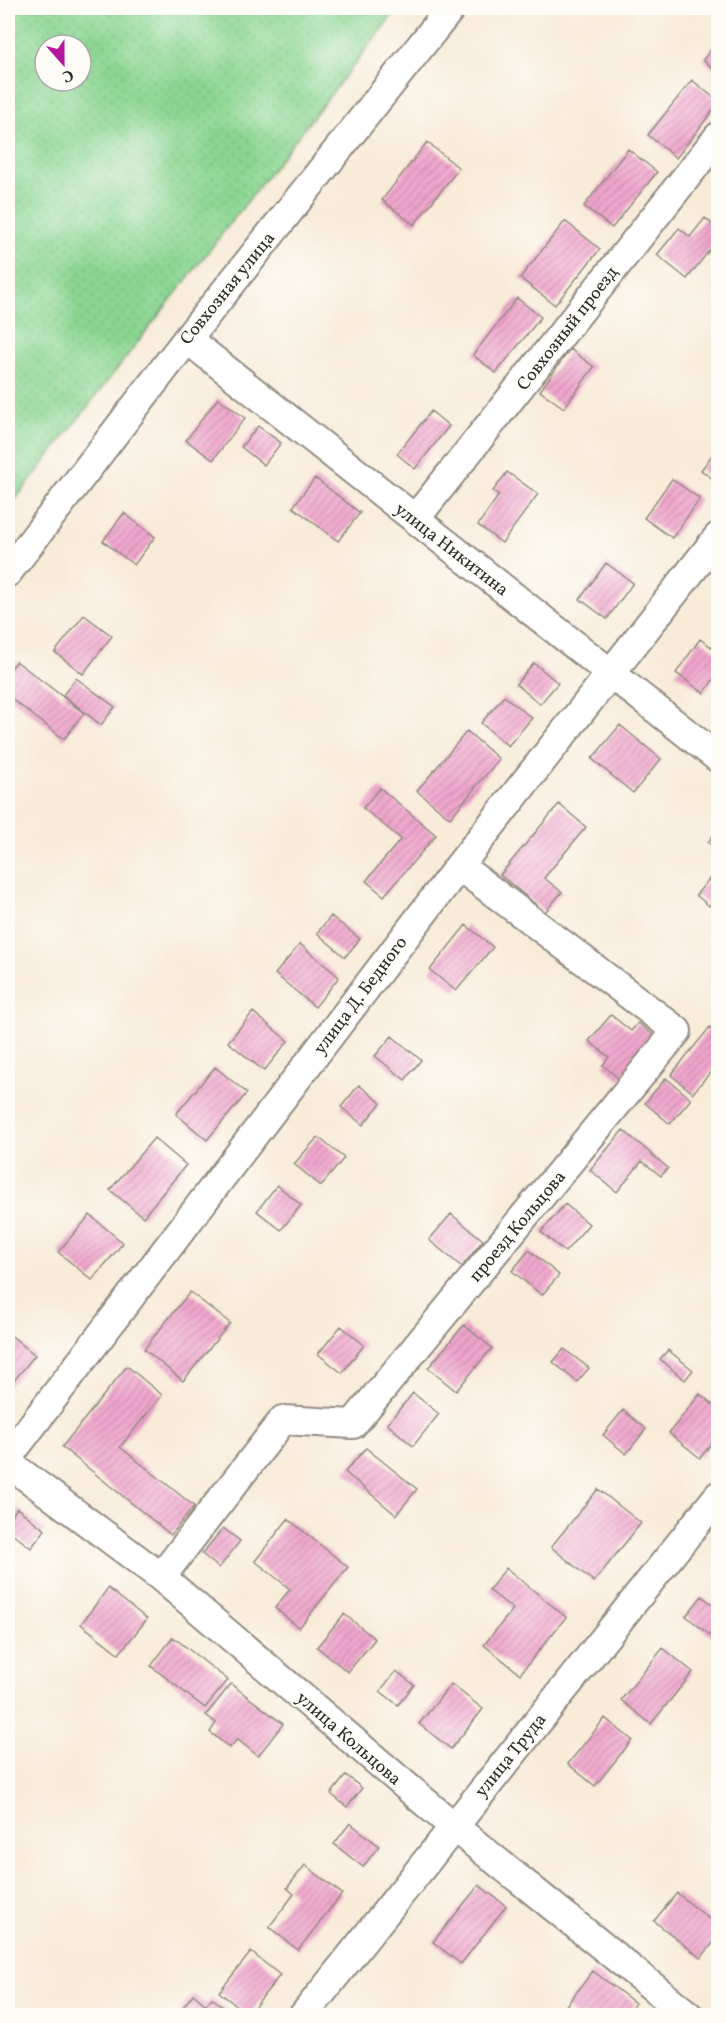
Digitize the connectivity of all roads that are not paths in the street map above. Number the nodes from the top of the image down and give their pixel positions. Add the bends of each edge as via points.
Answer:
1 (451, 8) edge
2 (718, 137) edge
3 (187, 339) junction
4 (415, 519) junction
5 (718, 537) edge
6 (8, 572) edge
7 (610, 673) junction
8 (718, 758) edge
9 (459, 866) junction
10 (8, 1457) edge
11 (8, 1463) edge
12 (718, 1496) edge
13 (161, 1576) junction
14 (453, 1826) junction
15 (303, 2016) edge
16 (689, 2016) edge

1 - 3 street, Совхозная улица
2 - 4 street, Совхозный проезд
3 - 4 street, улица Никитина
3 - 6 street, Совхозная улица
4 - 7 street, улица Никитина
5 - 7 street, улица Д. Бедного
7 - 8 street, улица Никитина
7 - 9 street, улица Д. Бедного
9 - 10 street, улица Д. Бедного
9 - 13 street, проезд Кольцова via 677,1031 353,1424 284,1420
11 - 13 street, улица Кольцова
12 - 14 street, улица Труда
13 - 14 street, улица Кольцова
14 - 15 street, улица Труда
14 - 16 street, улица Кольцова

